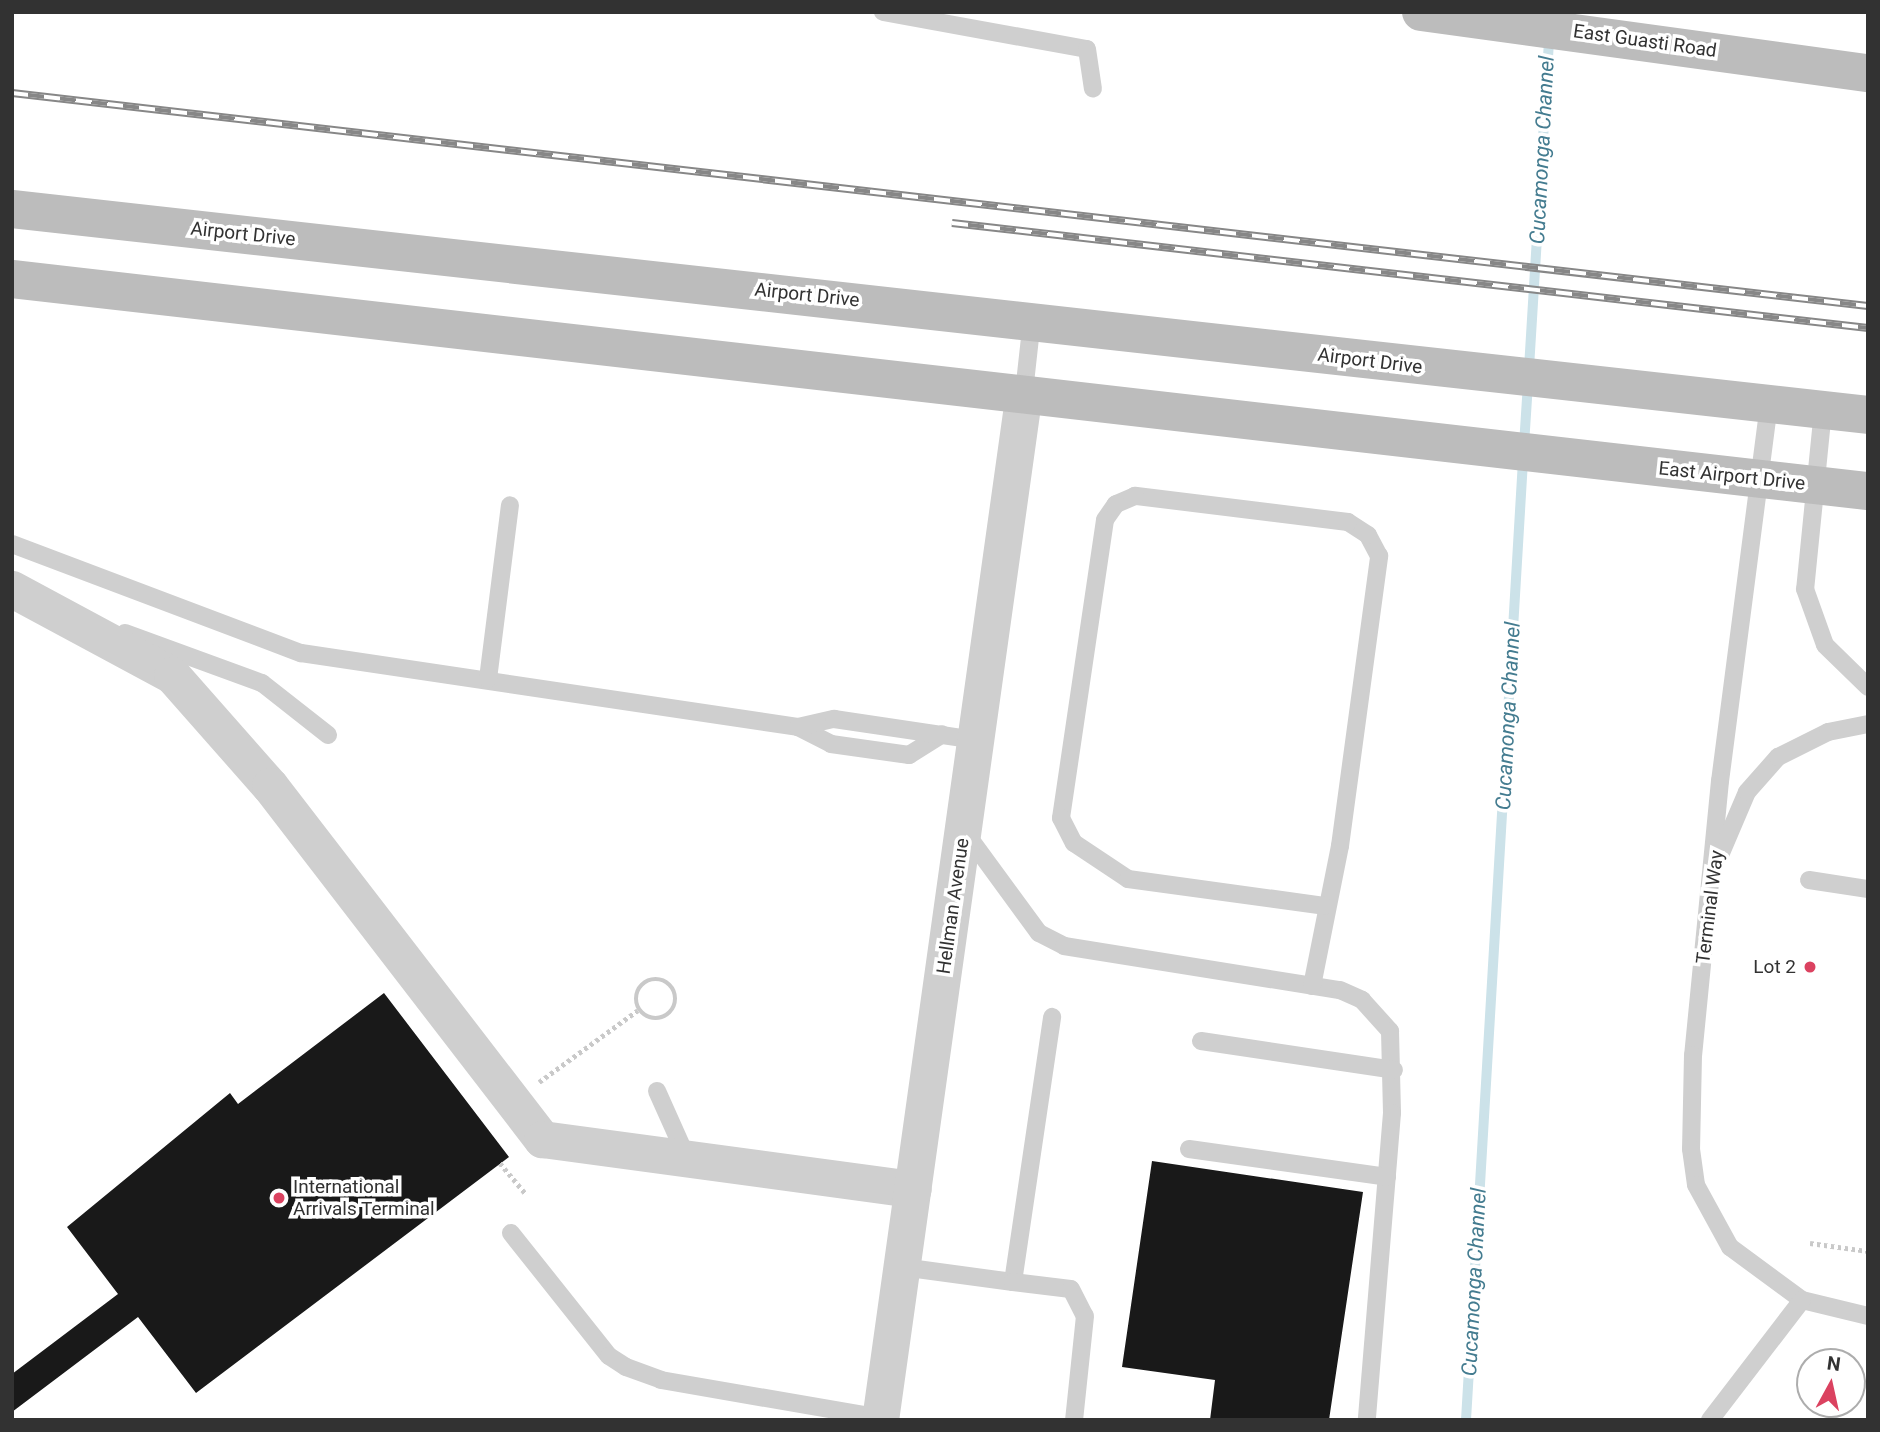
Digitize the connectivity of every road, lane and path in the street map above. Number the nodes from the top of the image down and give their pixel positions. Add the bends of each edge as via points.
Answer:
1 (883, 12) edge
2 (1421, 12) edge
3 (1868, 73) edge
4 (1093, 89) dead end
5 (12, 209) edge
6 (12, 279) edge
7 (1032, 319) junction
8 (1024, 392) junction
9 (1769, 404) junction
10 (1823, 410) junction
11 (1868, 415) edge
12 (1761, 480) junction
13 (1816, 485) junction
14 (1868, 491) edge
15 (510, 505) dead end
16 (12, 544) edge
17 (12, 589) edge
18 (49, 607) junction
19 (488, 680) junction
20 (1868, 687) edge
21 (1868, 724) edge
22 (798, 727) junction
23 (328, 735) dead end
24 (959, 737) junction
25 (963, 829) junction
26 (1717, 862) junction
27 (1809, 880) dead end
28 (1868, 888) edge
29 (1324, 906) junction
30 (1312, 986) junction
31 (638, 1010) junction
32 (1052, 1017) dead end
33 (1201, 1041) dead end
34 (1394, 1070) junction
35 (657, 1091) dead end
36 (510, 1103) junction
37 (1189, 1149) dead end
38 (687, 1158) junction
39 (500, 1163) dead end
40 (1387, 1178) junction
41 (913, 1189) junction
42 (525, 1193) dead end
43 (511, 1233) dead end
44 (1810, 1243) dead end
45 (1868, 1251) edge
46 (902, 1267) junction
47 (1013, 1282) junction
48 (1802, 1300) junction
49 (1868, 1316) edge
50 (880, 1419) edge
51 (1074, 1420) edge
52 (1367, 1420) edge
53 (1710, 1420) edge

1 - 4 lane via 954,30 1087,50
2 - 3 main road, East Guasti Road
5 - 7 main road, Airport Drive
6 - 8 main road
7 - 8 lane
7 - 9 main road, Airport Drive via 1457,372
8 - 12 main road, East Airport Drive
8 - 24 street, Hellman Avenue
9 - 10 main road
9 - 12 lane, Terminal Way
10 - 11 main road
10 - 13 lane
12 - 13 main road, East Airport Drive
12 - 26 lane, Terminal Way via 1720,781
13 - 14 main road, East Airport Drive
13 - 20 lane via 1806,569 1811,619 1843,668
15 - 19 lane
16 - 19 lane via 300,653
17 - 18 street
18 - 23 lane via 221,664 302,709
18 - 36 street via 172,674 270,786
19 - 22 lane
21 - 26 lane via 1828,732 1778,757 1747,792
22 - 24 lane via 834,719
22 - 24 lane via 831,744 909,755
24 - 25 street, Hellman Avenue
25 - 30 lane via 1039,933 1064,946
25 - 41 street, Hellman Avenue
26 - 48 lane, Terminal Way via 1693,1055 1691,1149 1696,1185 1730,1247 1766,1279
27 - 28 lane
29 - 29 lane via 1340,846 1379,556 1367,535 1348,522 1135,496 1116,503 1103,534 1061,818 1067,831 1074,843 1128,878
29 - 30 lane
30 - 34 lane via 1351,995 1378,1015 1390,1031
31 - 31 path via 655,1020 668,1016 674,990 665,981 646,981 635,997
31 - 36 path
32 - 47 lane
33 - 34 lane
34 - 40 lane
35 - 38 lane
36 - 38 street via 542,1139
37 - 40 lane
38 - 41 street
39 - 42 path
40 - 52 lane
41 - 46 street, Hellman Avenue
43 - 50 lane via 609,1356 626,1367 661,1380
44 - 45 path
46 - 47 lane
46 - 50 street, Hellman Avenue
47 - 51 lane via 1071,1289 1085,1316
48 - 49 lane, Terminal Way
48 - 53 lane

